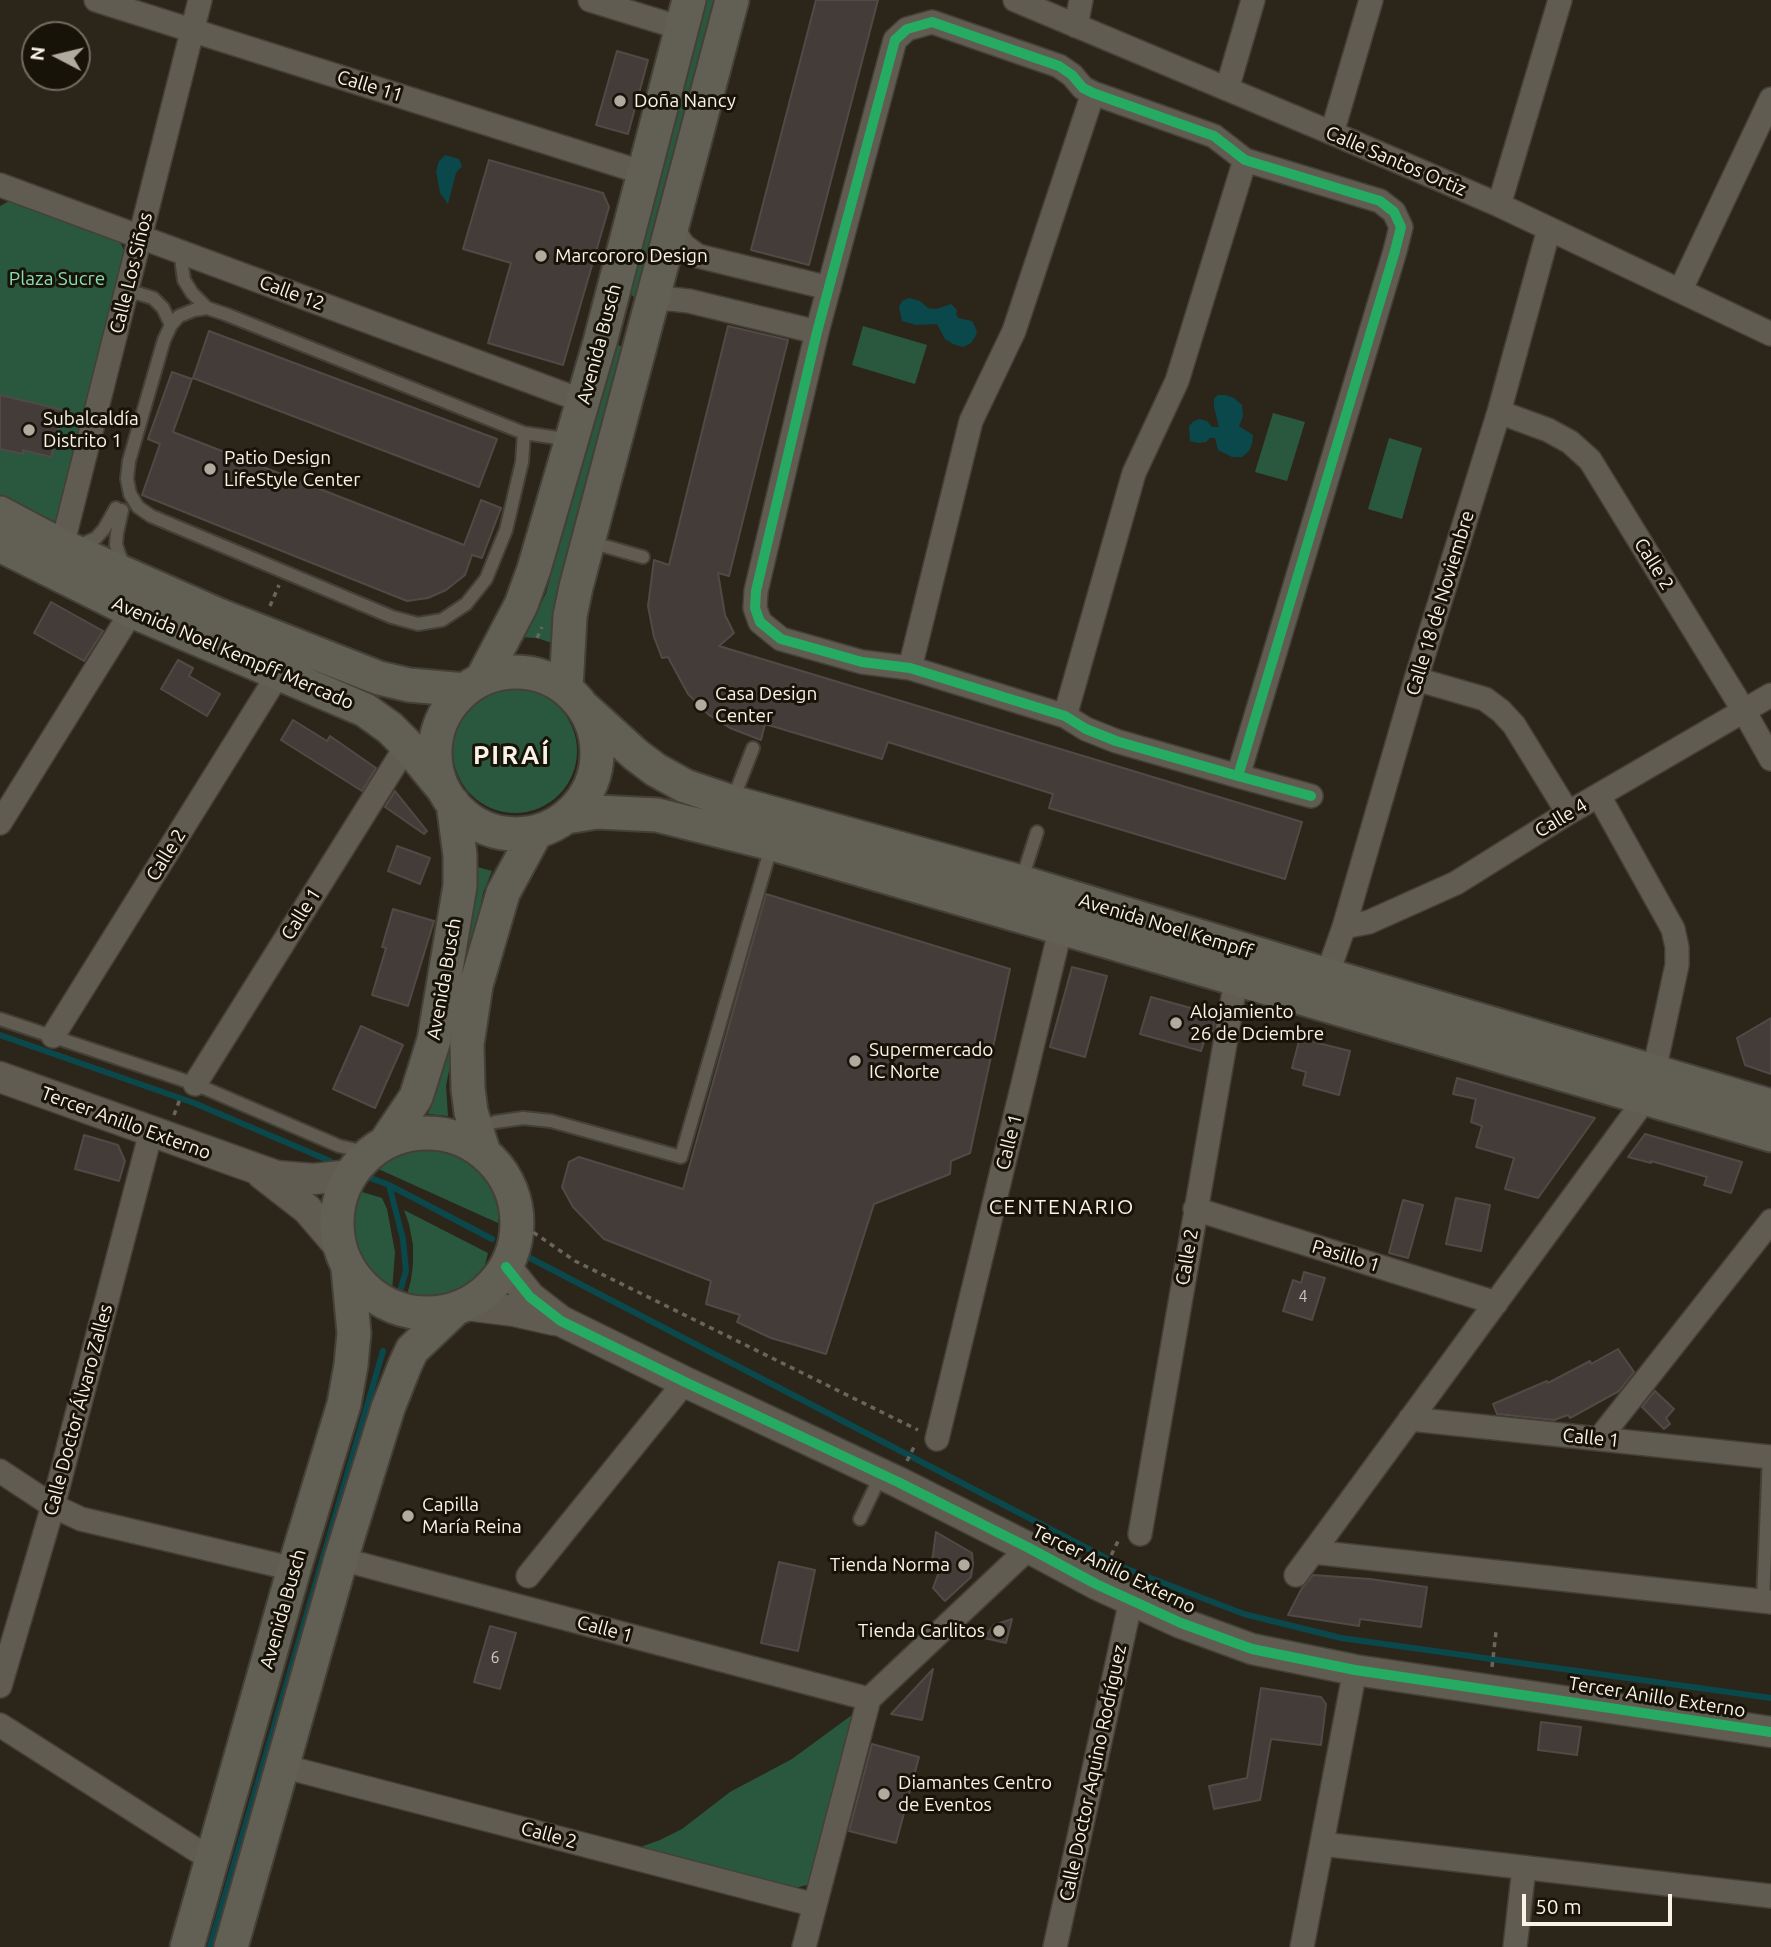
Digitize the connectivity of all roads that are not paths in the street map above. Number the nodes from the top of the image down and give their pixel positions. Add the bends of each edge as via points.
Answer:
1 (96, 0) edge
2 (200, 0) edge
3 (590, 0) edge
4 (732, 0) edge
5 (1015, 0) edge
6 (1081, 0) edge
7 (1252, 0) edge
8 (1371, 0) edge
9 (1560, 0) edge
10 (685, 14) edge
11 (1076, 26) junction
12 (192, 31) junction
13 (1227, 89) junction
14 (1093, 93) junction
15 (1771, 99) edge
16 (1332, 133) junction
17 (1245, 160) junction
18 (644, 173) junction
19 (0, 185) edge
20 (1499, 205) junction
21 (671, 227) junction
22 (1549, 229) junction
23 (140, 236) junction
24 (182, 252) junction
25 (615, 288) junction
26 (829, 288) junction
27 (1680, 291) junction
28 (126, 293) junction
29 (653, 300) junction
30 (207, 308) junction
31 (171, 325) junction
32 (817, 332) junction
33 (1771, 334) edge
34 (600, 342) junction
35 (640, 349) junction
36 (583, 401) junction
37 (1499, 412) junction
38 (524, 433) junction
39 (572, 440) junction
40 (0, 513) edge
41 (0, 538) edge
42 (589, 542) junction
43 (0, 545) edge
44 (66, 547) junction
45 (643, 557) dead end
46 (128, 574) junction
47 (132, 611) junction
48 (216, 614) junction
49 (910, 668) junction
50 (279, 673) junction
51 (1416, 679) junction
52 (473, 685) junction
53 (1771, 695) edge
54 (574, 698) junction
55 (1744, 711) junction
56 (1065, 716) junction
57 (407, 744) junction
58 (753, 748) dead end
59 (1771, 759) edge
60 (1238, 776) junction
61 (1311, 796) dead end
62 (1598, 796) junction
63 (448, 797) junction
64 (732, 802) junction
65 (1568, 813) junction
66 (566, 817) junction
67 (0, 823) edge
68 (536, 832) junction
69 (1037, 832) dead end
70 (772, 844) junction
71 (1021, 882) junction
72 (1061, 927) junction
73 (1344, 927) junction
74 (1182, 931) junction
75 (1104, 940) junction
76 (1321, 973) junction
77 (1236, 979) junction
78 (0, 1019) edge
79 (53, 1037) junction
80 (0, 1077) edge
81 (195, 1084) junction
82 (1650, 1085) junction
83 (1771, 1106) edge
84 (1771, 1114) edge
85 (151, 1132) junction
86 (1771, 1135) edge
87 (480, 1141) junction
88 (368, 1157) junction
89 (253, 1168) junction
90 (1195, 1209) junction
91 (1771, 1221) edge
92 (344, 1257) junction
93 (506, 1267) junction
94 (1496, 1303) junction
95 (461, 1307) junction
96 (561, 1321) junction
97 (685, 1382) junction
98 (1410, 1419) junction
99 (928, 1438) road end
100 (1599, 1439) junction
101 (1770, 1457) edge
102 (893, 1470) junction
103 (0, 1471) edge
104 (53, 1506) junction
105 (860, 1519) dead end
106 (1140, 1534) dead end
107 (1029, 1548) junction
108 (1313, 1552) junction
109 (341, 1559) junction
110 (294, 1569) junction
111 (1296, 1575) dead end
112 (528, 1576) dead end
113 (1131, 1600) junction
114 (1767, 1601) edge
115 (1356, 1670) junction
116 (0, 1686) edge
117 (869, 1699) junction
118 (0, 1725) edge
119 (1771, 1732) edge
120 (282, 1766) junction
121 (246, 1809) junction
122 (1322, 1844) junction
123 (212, 1860) junction
124 (1524, 1868) junction
125 (1771, 1896) edge
126 (815, 1905) junction
127 (187, 1947) edge
128 (231, 1947) edge
129 (804, 1947) edge
130 (1055, 1947) edge
131 (1302, 1947) edge
132 (1516, 1947) edge

1 - 12 street, Calle 11
2 - 12 street, Calle Los Siños
3 - 10 street
4 - 21 main road
5 - 11 street, Calle Santos Ortiz
6 - 11 street
7 - 13 street
8 - 16 street
9 - 20 street
10 - 18 main road, Avenida Busch
11 - 13 street, Calle Santos Ortiz
12 - 18 street, Calle 11
12 - 23 street, Calle Los Siños
13 - 16 street, Calle Santos Ortiz
14 - 17 street via 1214,136
14 - 26 street via 1059,66 1008,48 932,22 907,29 895,40
14 - 49 street via 1014,331 971,421
15 - 27 street
16 - 20 street, Calle Santos Ortiz
17 - 56 street via 1177,381 1135,473
17 - 60 street via 1380,201 1394,212 1401,227
18 - 25 main road, Avenida Busch
19 - 23 street, Calle 12
20 - 22 street, Calle Santos Ortiz
21 - 26 street via 698,256
21 - 29 main road
22 - 27 street, Calle Santos Ortiz
22 - 37 street, Calle 18 de Noviembre
23 - 24 street, Calle 12
23 - 28 street, Calle Los Siños
24 - 30 lane via 184,280
24 - 36 street, Calle 12
25 - 29 main road via 633,304
25 - 34 main road, Avenida Busch
26 - 32 street
27 - 33 street, Calle Santos Ortiz
28 - 31 lane via 153,298
28 - 44 street, Calle Los Siños
29 - 32 street via 690,301
29 - 35 main road
30 - 31 lane via 180,316
30 - 38 lane
31 - 38 lane via 129,461 127,479 138,507 392,617 418,624 442,620 466,604 486,579 506,530
32 - 49 street via 755,608 760,622 782,639 862,662
34 - 35 main road via 616,331 625,332
34 - 36 main road, Avenida Busch
35 - 42 main road
36 - 39 main road, Avenida Busch
37 - 51 street, Calle 18 de Noviembre
37 - 55 street, Calle 2 via 1548,430 1590,460
38 - 39 lane
39 - 52 main road, Avenida Busch via 521,605
40 - 44 main road, Avenida Noel Kempff Mercado
41 - 48 main road via 26,544 150,604
42 - 45 lane
42 - 54 main road via 567,644
43 - 47 main road, Avenida Noel Kempff Mercado
44 - 46 main road, Avenida Noel Kempff Mercado
44 - 46 lane via 96,538 119,509 116,545
46 - 48 main road, Avenida Noel Kempff Mercado
47 - 50 main road, Avenida Noel Kempff Mercado
47 - 67 street
48 - 52 main road, Avenida Noel Kempff Mercado via 379,678 409,685
49 - 56 street
50 - 57 main road, Avenida Noel Kempff Mercado via 365,710
50 - 79 street, Calle 2
51 - 65 street via 1485,699 1500,711 1514,725
51 - 73 street, Calle 18 de Noviembre
52 - 54 main road via 503,673 525,672 547,677
52 - 63 main road via 446,713 438,737 437,769
53 - 55 street, Calle 4
54 - 64 main road, Avenida Noel Kempff via 656,770
54 - 66 main road via 592,725 596,765 591,785
55 - 59 street, Calle 2
55 - 62 street, Calle 4
56 - 60 street via 1116,741
57 - 63 main road, Avenida Noel Kempff Mercado
57 - 81 street, Calle 1
58 - 64 lane
60 - 61 street
62 - 65 street, Calle 4
62 - 82 street via 1673,929 1677,947
63 - 68 main road via 481,826 517,834
63 - 88 main road, Avenida Busch via 460,855 460,886 434,1040 416,1097
64 - 71 main road, Avenida Noel Kempff
65 - 73 street, Calle 4 via 1455,883 1369,922
66 - 68 main road
66 - 70 main road, Avenida Noel Kempff via 597,812 657,815
68 - 87 main road, Avenida Busch via 502,893 476,985 467,1044 468,1089
69 - 71 lane
70 - 72 main road, Avenida Noel Kempff
70 - 87 lane via 681,1157 551,1121 523,1118 495,1122
71 - 74 main road, Avenida Noel Kempff
72 - 75 main road, Avenida Noel Kempff
72 - 99 street, Calle 1
73 - 76 street, Calle 18 de Noviembre
74 - 75 main road via 1175,942 1160,948
74 - 76 main road, Avenida Noel Kempff
75 - 77 main road, Avenida Noel Kempff
76 - 77 main road via 1255,960 1244,964
76 - 82 main road, Avenida Noel Kempff
77 - 82 main road, Avenida Noel Kempff via 1454,1043
77 - 90 street, Calle 2
78 - 79 lane
79 - 81 lane
80 - 85 street, Tercer Anillo Externo
81 - 88 lane
82 - 83 main road, Avenida Noel Kempff
82 - 84 main road via 1657,1092 1686,1092
82 - 86 main road, Avenida Noel Kempff
82 - 94 street
85 - 89 street, Tercer Anillo Externo
85 - 104 street, Calle Doctor Álvaro Zalles
87 - 88 main road via 436,1133 409,1134
87 - 93 main road via 511,1189 516,1237
88 - 89 street, Tercer Anillo Externo via 314,1180
88 - 92 main road via 340,1197 336,1222
89 - 92 street, Tercer Anillo Externo via 307,1209
90 - 94 street, Pasillo 1
90 - 106 street, Calle 2
91 - 100 street
92 - 95 main road via 367,1292 394,1308 425,1314
92 - 110 main road, Avenida Busch via 354,1332 351,1365 344,1404
93 - 95 main road via 484,1293
93 - 96 street, Tercer Anillo Externo via 530,1297
94 - 98 street
95 - 96 street, Tercer Anillo Externo
95 - 109 main road, Avenida Busch via 412,1350 405,1364
96 - 97 street, Tercer Anillo Externo
97 - 102 street, Tercer Anillo Externo
97 - 112 street
98 - 100 street, Calle 1
98 - 108 street
100 - 101 street, Calle 1
101 - 114 lane
102 - 105 lane
102 - 107 street, Tercer Anillo Externo
103 - 104 street
104 - 110 street via 81,1519
104 - 116 street, Calle Doctor Álvaro Zalles
107 - 113 street, Tercer Anillo Externo
107 - 117 street
108 - 111 street
108 - 114 street
109 - 117 street, Calle 1
109 - 120 main road, Avenida Busch
110 - 121 main road, Avenida Busch
113 - 115 street, Tercer Anillo Externo via 1252,1648
113 - 130 street, Calle Doctor Aquino Rodríguez
115 - 119 street, Tercer Anillo Externo
115 - 122 street
117 - 126 street
118 - 123 street
120 - 121 main road, Avenida Busch
120 - 126 street, Calle 2
121 - 123 main road, Avenida Busch
121 - 128 main road, Avenida Busch
122 - 124 street
122 - 131 street
123 - 127 main road, Avenida Busch
124 - 125 street
124 - 132 street
126 - 129 street

